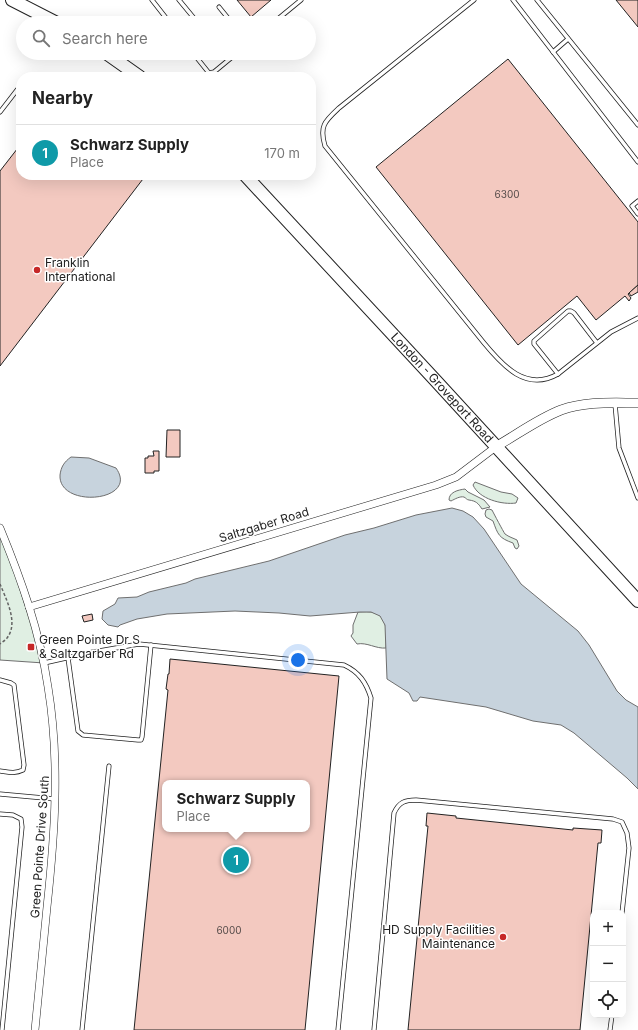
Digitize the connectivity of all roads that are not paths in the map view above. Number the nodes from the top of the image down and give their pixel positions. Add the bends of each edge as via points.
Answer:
1 (12, 0) edge
2 (152, 0) edge
3 (179, 0) edge
4 (301, 0) edge
5 (474, 0) edge
6 (513, 0) edge
7 (536, 0) edge
8 (219, 7) dead end
9 (43, 16) edge
10 (165, 16) edge
11 (192, 16) edge
12 (226, 16) edge
13 (282, 16) edge
14 (568, 40) junction
15 (553, 52) junction
16 (116, 60) edge
17 (199, 60) edge
18 (229, 60) edge
19 (133, 72) edge
20 (208, 72) edge
21 (214, 72) edge
22 (16, 91) edge
23 (0, 112) edge
24 (638, 125) edge
25 (638, 162) edge
26 (250, 180) edge
27 (638, 201) edge
28 (638, 214) edge
29 (638, 318) edge
30 (597, 344) junction
31 (558, 374) junction
32 (615, 403) junction
33 (638, 403) edge
34 (497, 446) junction
35 (638, 498) edge
36 (0, 528) edge
37 (638, 601) edge
38 (29, 607) junction
39 (151, 645) junction
40 (68, 658) junction
41 (44, 663) junction
42 (0, 680) edge
43 (109, 766) dead end
44 (0, 772) edge
45 (0, 794) edge
46 (56, 799) junction
47 (0, 814) edge
48 (622, 910) edge
49 (612, 1018) edge
50 (2, 1030) edge
51 (35, 1030) edge
52 (82, 1030) edge
53 (338, 1030) edge
54 (374, 1030) edge
55 (610, 1030) edge

1 - 9 main road
2 - 10 lane
3 - 11 lane
4 - 13 lane
5 - 31 lane via 339,108 326,121 322,137 325,146 506,368 532,380 549,380
6 - 15 lane
7 - 14 lane
8 - 12 lane
14 - 15 lane
14 - 24 lane
15 - 25 lane
16 - 19 main road
17 - 20 lane
18 - 21 lane
22 - 23 lane
26 - 34 main road, London - Groveport Road
27 - 28 lane via 632,206
29 - 30 lane via 611,332
30 - 31 lane
30 - 31 lane via 574,313 568,311 534,341
32 - 33 street
32 - 34 street via 591,404 563,410 542,419
32 - 35 lane via 619,448
34 - 37 main road, London - Groveport Road
34 - 38 street, Saltzgaber Road via 456,477 436,485
36 - 38 street, Green Pointe Drive South
38 - 41 street, Green Pointe Drive South
39 - 40 lane via 131,645
39 - 40 lane via 141,740 83,734 78,731
39 - 53 lane via 344,665 364,680 371,698
40 - 41 lane
41 - 46 street, Green Pointe Drive South via 54,742
42 - 44 lane via 14,685 24,765 23,770 19,772
43 - 52 lane
45 - 46 lane
46 - 51 street, Green Pointe Drive South
47 - 50 lane via 17,816 22,827
48 - 54 lane via 628,848 627,833 622,822 406,800 398,805 394,813
49 - 55 lane

